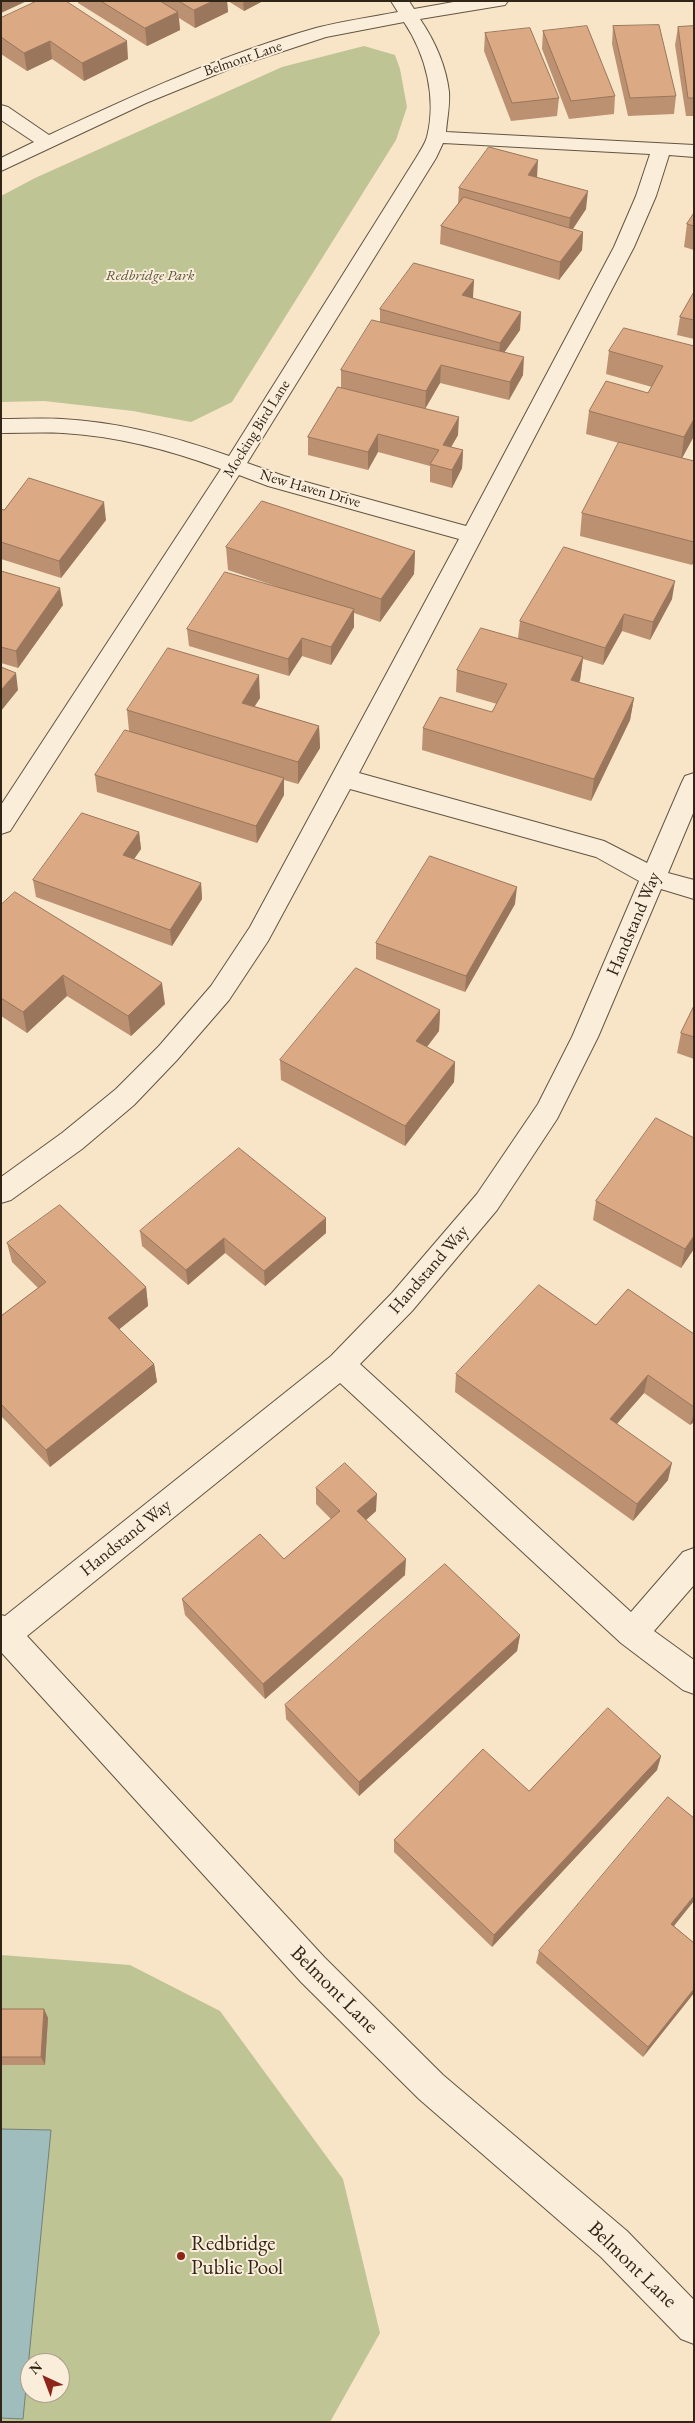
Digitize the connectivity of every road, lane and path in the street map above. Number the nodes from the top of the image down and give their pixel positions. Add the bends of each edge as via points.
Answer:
1 (499, 1) edge
2 (405, 8) edge
3 (1, 111) edge
4 (436, 137) junction
5 (47, 142) junction
6 (661, 150) junction
7 (694, 151) edge
8 (1, 165) edge
9 (1, 426) edge
10 (234, 466) junction
11 (471, 535) junction
12 (344, 778) junction
13 (694, 782) edge
14 (1, 825) edge
15 (654, 878) junction
16 (694, 890) edge
17 (1, 1192) edge
18 (341, 1365) junction
19 (694, 1562) edge
20 (4, 1631) edge
21 (632, 1633) junction
22 (694, 1679) edge
23 (694, 2326) edge

1 - 2 street, Belmont Lane
2 - 4 street, Mocking Bird Lane via 425,40 435,70 440,94
2 - 5 street, Belmont Lane via 226,64 139,99
3 - 5 street
4 - 6 street
4 - 10 street, Mocking Bird Lane
5 - 8 street, Belmont Lane
6 - 7 street
6 - 11 street via 624,247
9 - 10 street, New Haven Drive via 63,426 114,432 185,448
10 - 11 street, New Haven Drive via 276,481
10 - 14 street, Mocking Bird Lane
11 - 12 street
12 - 15 street via 604,850
12 - 17 street via 259,934 220,993 125,1097 72,1141
13 - 15 street, Handstand Way
15 - 16 street
15 - 18 street, Handstand Way via 584,1038 548,1111 487,1202 402,1302
18 - 20 street, Handstand Way
18 - 21 street
19 - 21 street
20 - 23 street, Belmont Lane via 313,1970 431,2087 614,2244
21 - 22 street

